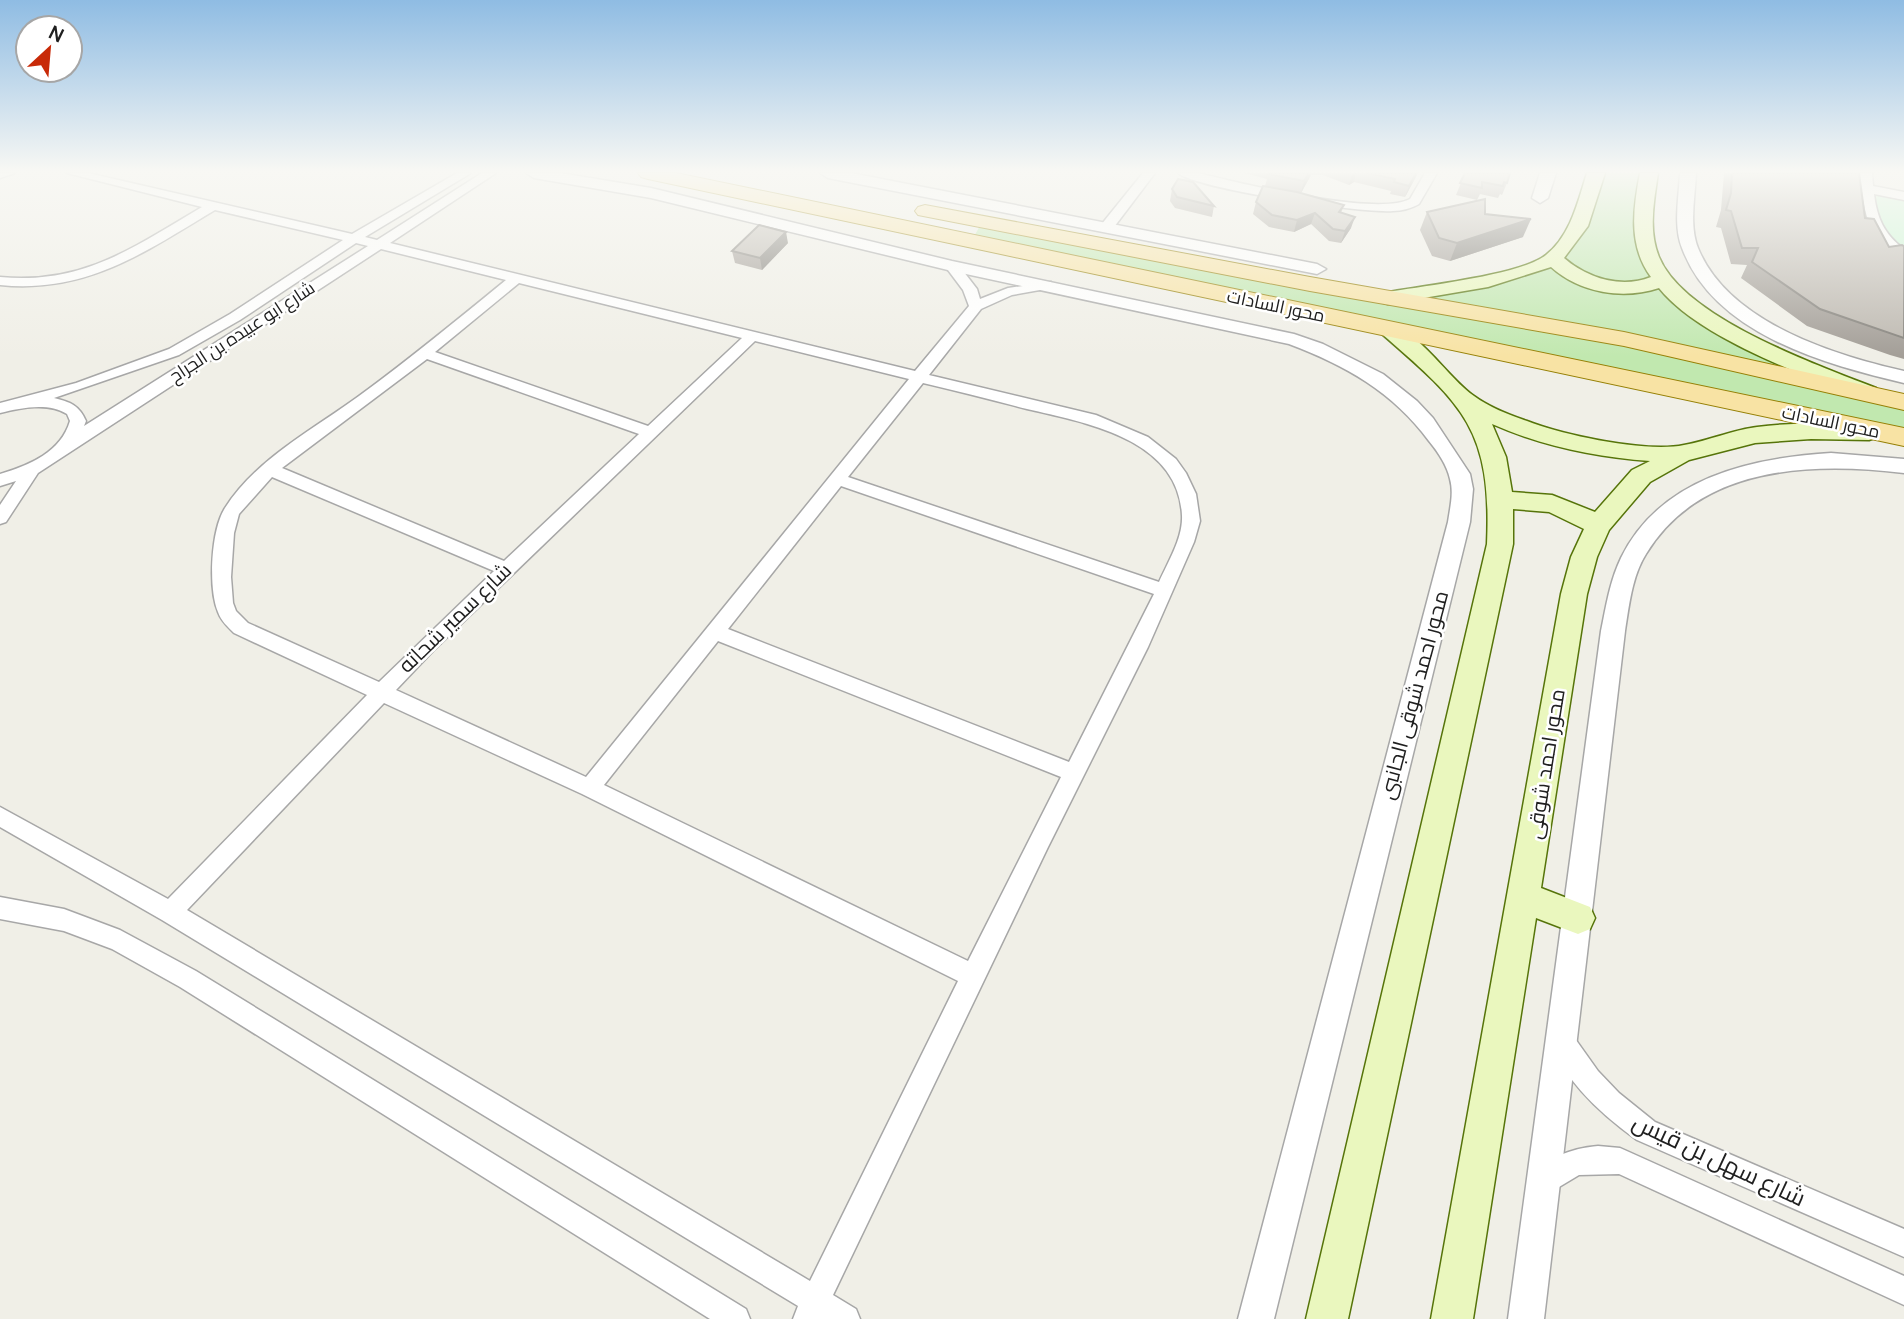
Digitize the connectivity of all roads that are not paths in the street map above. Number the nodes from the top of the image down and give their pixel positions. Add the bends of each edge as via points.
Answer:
1 (162, 235) edge
2 (339, 235) edge
3 (360, 235) edge
4 (393, 235) edge
5 (823, 235) edge
6 (936, 235) edge
7 (1087, 235) edge
8 (1140, 235) edge
9 (1572, 235) edge
10 (1644, 235) edge
11 (1688, 235) edge
12 (1881, 235) edge
13 (354, 238) junction
14 (971, 242) junction
15 (378, 244) junction
16 (1904, 255) edge
17 (1553, 259) junction
18 (953, 266) junction
19 (1317, 269) dead end
20 (515, 279) junction
21 (1663, 279) junction
22 (0, 281) edge
23 (1046, 285) junction
24 (1388, 298) junction
25 (976, 306) junction
26 (1389, 330) junction
27 (752, 336) junction
28 (426, 354) junction
29 (919, 377) junction
30 (1904, 377) edge
31 (1877, 397) junction
32 (27, 401) junction
33 (1466, 401) junction
34 (1904, 402) edge
35 (0, 407) edge
36 (651, 433) junction
37 (1894, 435) edge
38 (64, 446) junction
39 (1681, 454) junction
40 (1904, 466) edge
41 (33, 468) junction
42 (271, 470) junction
43 (838, 479) junction
44 (0, 480) edge
45 (1501, 502) junction
46 (0, 518) edge
47 (1598, 526) junction
48 (507, 569) junction
49 (1164, 590) junction
50 (716, 632) junction
51 (381, 692) junction
52 (1074, 773) junction
53 (589, 788) junction
54 (0, 816) edge
55 (1523, 897) junction
56 (0, 908) edge
57 (170, 912) junction
58 (1578, 918) junction
59 (974, 976) junction
60 (1562, 1042) junction
61 (1544, 1184) junction
62 (1904, 1243) edge
63 (1904, 1291) edge
64 (811, 1310) edge
65 (736, 1319) edge
66 (846, 1319) edge
67 (1256, 1319) edge
68 (1327, 1319) edge
69 (1452, 1319) edge
70 (1526, 1319) edge

1 - 22 street via 80,276 34,284
2 - 13 street
3 - 13 street, شارع ابو عبيده بن الجراح
4 - 15 street, شارع ابو عبيده بن الجراح
5 - 18 street, محور احمد شوقى الجانبى
6 - 14 main road, محور السادات
7 - 24 main road, محور السادات
8 - 19 street
9 - 17 main road
10 - 21 main road via 1650,260
11 - 30 street via 1691,251 1713,285 1754,320 1846,362
12 - 16 street
13 - 15 street
13 - 32 street, شارع ابو عبيده بن الجراح via 174,352
14 - 18 main road
14 - 26 main road, محور السادات
15 - 20 street
15 - 38 street, شارع ابو عبيده بن الجراح
17 - 21 main road via 1576,276 1611,287 1645,287
17 - 24 main road via 1488,281
18 - 23 street, محور احمد شوقى الجانبى
18 - 25 street
20 - 27 street
20 - 28 street
21 - 31 main road via 1695,307 1754,344
23 - 25 street via 1008,292
23 - 67 street, محور احمد شوقى الجانبى via 1294,340 1342,356 1386,383 1422,415 1463,482 1459,522
24 - 31 main road, محور السادات via 1624,339
25 - 29 street
26 - 33 main road
26 - 37 main road, محور السادات
27 - 29 street
27 - 36 street, شارع سمير شحاته
28 - 36 street
28 - 42 street
29 - 43 street
29 - 49 street via 1100,422 1159,450 1178,475 1191,514 1190,528
31 - 34 main road, محور السادات
32 - 35 street, شارع ابو عبيده بن الجراح
32 - 38 street via 47,401 73,412 77,422
33 - 39 main road via 1523,429 1566,443 1612,452
33 - 45 main road via 1494,456
36 - 48 street, شارع سمير شحاته
37 - 39 main road, محور احمد شوقى via 1782,432
38 - 41 street
39 - 47 main road, محور احمد شوقى via 1641,476
40 - 58 street via 1830,460 1778,464 1722,480 1687,496 1661,518 1637,550 1621,587 1613,632
41 - 44 street
41 - 46 street
42 - 48 street
42 - 51 street via 229,514 222,576 227,613 240,628
43 - 49 street
43 - 50 street
45 - 47 main road via 1542,501 1572,510
45 - 68 main road via 1500,544
47 - 55 main road, محور احمد شوقى via 1574,594
48 - 51 street, شارع سمير شحاته
49 - 52 street via 1115,698
50 - 52 street
50 - 53 street
51 - 53 street
51 - 57 street, شارع سمير شحاته
52 - 59 street
53 - 59 street
54 - 57 street
55 - 58 main road
55 - 69 main road, محور احمد شوقى
56 - 65 street via 64,920 120,941
57 - 64 street
58 - 60 street
59 - 64 street
60 - 61 street
60 - 62 street, شارع سهل بن قيس via 1596,1091 1646,1131
61 - 63 street, شارع سهل بن قيس via 1576,1161 1620,1161
61 - 70 street
64 - 66 street

